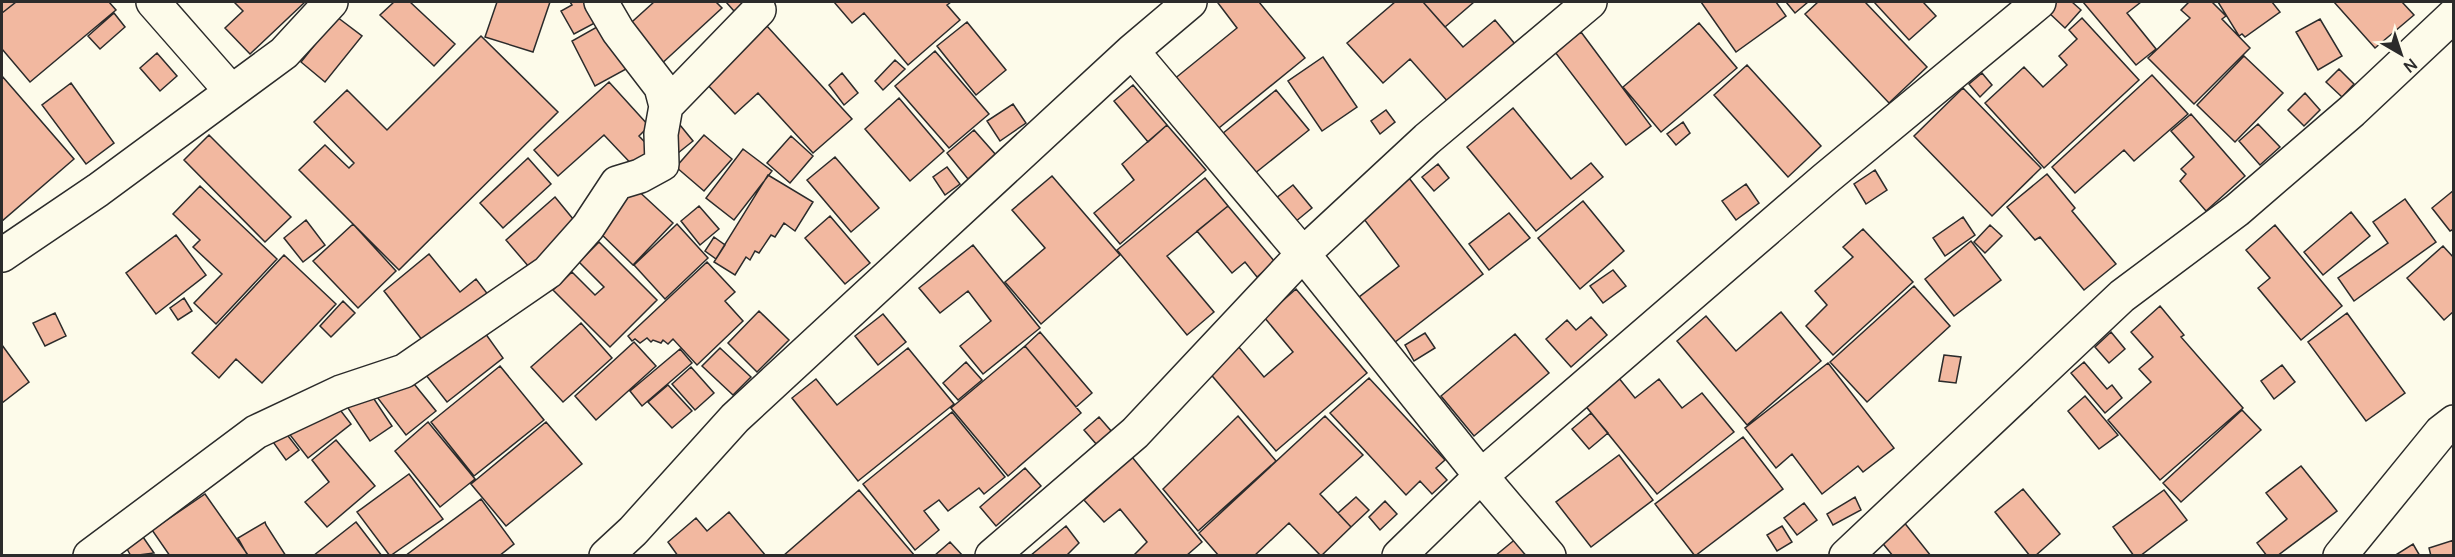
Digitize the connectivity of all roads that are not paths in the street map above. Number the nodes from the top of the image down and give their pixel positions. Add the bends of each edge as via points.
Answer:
1 (153, 2) edge
2 (331, 2) edge
3 (601, 2) edge
4 (1190, 2) edge
5 (1590, 2) edge
6 (2039, 2) edge
7 (759, 10) dead end
8 (2454, 15) edge
9 (1132, 51) junction
10 (231, 91) junction
11 (666, 106) junction
12 (1303, 254) junction
13 (2, 255) edge
14 (2454, 422) edge
15 (1481, 476) junction
16 (90, 555) edge
17 (606, 555) edge
18 (992, 555) edge
19 (1399, 555) edge
20 (1550, 555) edge
21 (1846, 555) edge
22 (2340, 555) edge

1 - 10 street
2 - 10 street via 284,53
3 - 11 street via 661,87
4 - 9 street
5 - 12 street via 1427,139
6 - 15 street via 1825,179
7 - 11 street
8 - 21 street via 2352,111 2237,210 2122,296
9 - 12 street
9 - 17 street via 735,418 633,531
10 - 13 street via 98,190
11 - 16 street via 661,134 662,164 617,183 588,227 548,272 404,371 341,392 256,432
12 - 15 street
12 - 18 street via 1135,434
14 - 22 street via 2441,432
15 - 19 street
15 - 20 street

